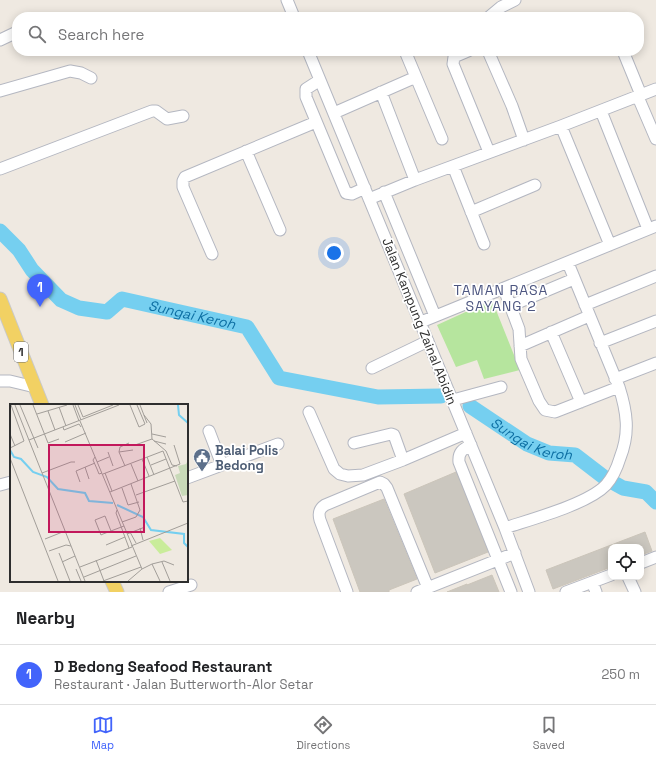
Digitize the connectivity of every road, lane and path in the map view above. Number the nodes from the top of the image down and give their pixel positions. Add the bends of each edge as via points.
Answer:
1 (287, 0) edge
2 (515, 0) edge
3 (292, 12) edge
4 (495, 12) edge
5 (12, 34) edge
6 (0, 40) edge
7 (310, 56) edge
8 (407, 56) edge
9 (456, 56) edge
10 (490, 56) edge
11 (625, 56) edge
12 (416, 77) junction
13 (91, 78) dead end
14 (320, 80) junction
15 (656, 89) edge
16 (0, 91) edge
17 (381, 92) junction
18 (640, 96) junction
19 (601, 111) junction
20 (334, 113) junction
21 (183, 116) dead end
22 (316, 122) junction
23 (562, 126) junction
24 (442, 139) dead end
25 (656, 139) edge
26 (524, 140) junction
27 (246, 151) junction
28 (489, 152) junction
29 (453, 166) junction
30 (0, 169) edge
31 (415, 180) junction
32 (535, 185) dead end
33 (365, 188) junction
34 (384, 192) junction
35 (369, 199) junction
36 (471, 212) junction
37 (652, 227) edge
38 (280, 230) dead end
39 (484, 244) dead end
40 (610, 245) junction
41 (212, 254) dead end
42 (568, 263) junction
43 (656, 276) edge
44 (574, 279) junction
45 (504, 289) junction
46 (0, 299) edge
47 (510, 306) junction
48 (587, 311) junction
49 (435, 316) junction
50 (4, 318) edge
51 (656, 320) edge
52 (420, 322) junction
53 (552, 332) junction
54 (428, 341) junction
55 (600, 343) junction
56 (520, 346) junction
57 (656, 363) edge
58 (372, 368) dead end
59 (0, 381) edge
60 (617, 383) junction
61 (501, 386) dead end
62 (35, 387) junction
63 (453, 400) junction
64 (581, 402) junction
65 (42, 404) edge
66 (309, 412) dead end
67 (209, 431) dead end
68 (466, 433) junction
69 (354, 443) dead end
70 (278, 444) dead end
71 (471, 445) junction
72 (403, 460) junction
73 (222, 465) junction
74 (188, 478) edge
75 (10, 482) edge
76 (0, 485) edge
77 (505, 528) junction
78 (515, 553) junction
79 (656, 557) edge
80 (498, 560) junction
81 (644, 562) edge
82 (608, 577) edge
83 (629, 580) edge
84 (191, 585) dead end
85 (594, 587) edge
86 (428, 588) junction
87 (169, 592) edge
88 (347, 592) edge
89 (417, 592) edge
90 (511, 592) edge
91 (529, 592) edge
92 (566, 592) edge
93 (635, 592) edge

1 - 3 street
2 - 4 street
5 - 6 street
7 - 14 street, Jalan Kampung Zainal Abidin
8 - 12 street
9 - 28 street via 453,64
10 - 26 street
11 - 18 street
12 - 17 street
12 - 24 street
13 - 16 street via 70,71
14 - 20 street, Jalan Kampung Zainal Abidin
14 - 22 street via 305,92
15 - 18 street
17 - 20 street
17 - 31 street
18 - 19 street
18 - 25 street
19 - 23 street
19 - 37 street
20 - 33 street, Jalan Kampung Zainal Abidin
21 - 30 street via 167,119 152,111
22 - 27 street
22 - 33 street via 346,193 352,194
23 - 26 street
23 - 40 street
26 - 28 street
27 - 38 street
27 - 41 street via 185,177 183,181
28 - 29 street
29 - 31 street
29 - 36 street
31 - 34 street
32 - 36 street
33 - 35 street, Jalan Kampung Zainal Abidin
34 - 35 street
34 - 49 street
35 - 52 street, Jalan Kampung Zainal Abidin
36 - 39 street
37 - 40 street
40 - 42 street
42 - 44 street
42 - 45 street
43 - 48 street
44 - 47 street
44 - 48 street
45 - 47 street
45 - 49 street
46 - 50 main road, 1
47 - 56 street via 521,335
48 - 53 street
48 - 55 street
49 - 52 street
50 - 62 main road, 1
51 - 55 street
52 - 54 street, Jalan Kampung Zainal Abidin
53 - 56 street
53 - 64 street
54 - 58 street
54 - 63 street, Jalan Kampung Zainal Abidin
55 - 60 street
56 - 64 street via 521,359 545,410 555,412
57 - 60 street
59 - 62 street
60 - 64 street
60 - 77 street via 626,411 627,431 623,452 610,480 601,490 575,504
61 - 63 street
62 - 65 main road, 1
63 - 68 street, Jalan Kampung Zainal Abidin
66 - 72 street via 334,469 340,474 363,475
67 - 73 street
68 - 71 street, Jalan Kampung Zainal Abidin
68 - 72 street
69 - 72 street via 394,435
70 - 73 street
71 - 77 street, Jalan Kampung Zainal Abidin
71 - 80 street via 462,450 459,462
73 - 74 street
75 - 76 street
77 - 78 street, Jalan Kampung Zainal Abidin
78 - 80 street
78 - 91 street, Jalan Kampung Zainal Abidin
79 - 81 street
80 - 86 street
80 - 90 street
82 - 85 street
83 - 93 street
84 - 87 street
85 - 92 street
86 - 88 street via 388,488 380,482 325,505 319,511
86 - 89 street

